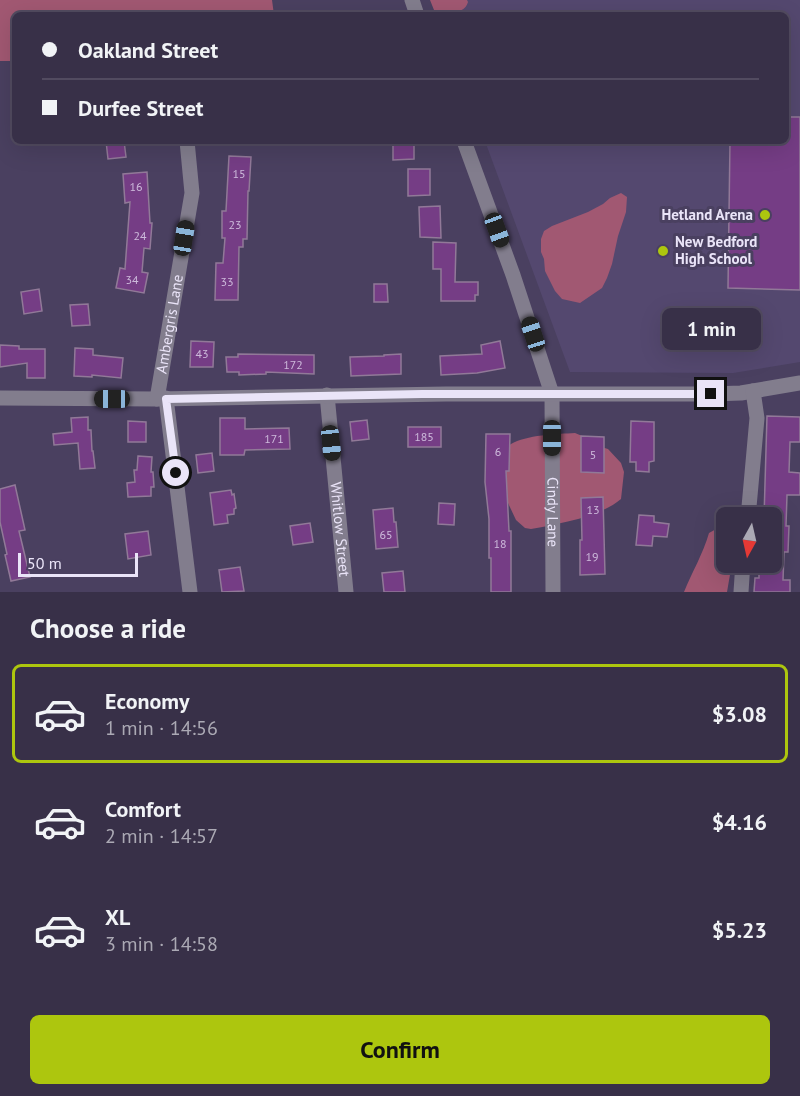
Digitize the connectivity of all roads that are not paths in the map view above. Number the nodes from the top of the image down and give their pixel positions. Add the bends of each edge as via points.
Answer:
1 (187, 144) edge
2 (465, 144) edge
3 (800, 383) edge
4 (753, 391) junction
5 (552, 394) junction
6 (327, 395) junction
7 (0, 399) edge
8 (162, 399) junction
9 (749, 507) edge
10 (742, 573) edge
11 (190, 592) edge
12 (346, 592) edge
13 (553, 592) edge
14 (741, 592) edge

1 - 8 street, Ambergris Lane via 192,193
2 - 5 street, Cindy Lane
3 - 4 street
4 - 5 street
4 - 9 street via 757,418
5 - 6 street
5 - 13 street, Cindy Lane
6 - 8 street
6 - 12 street, Whitlow Street
7 - 8 street
8 - 11 street, Ambergris Lane
10 - 14 street

